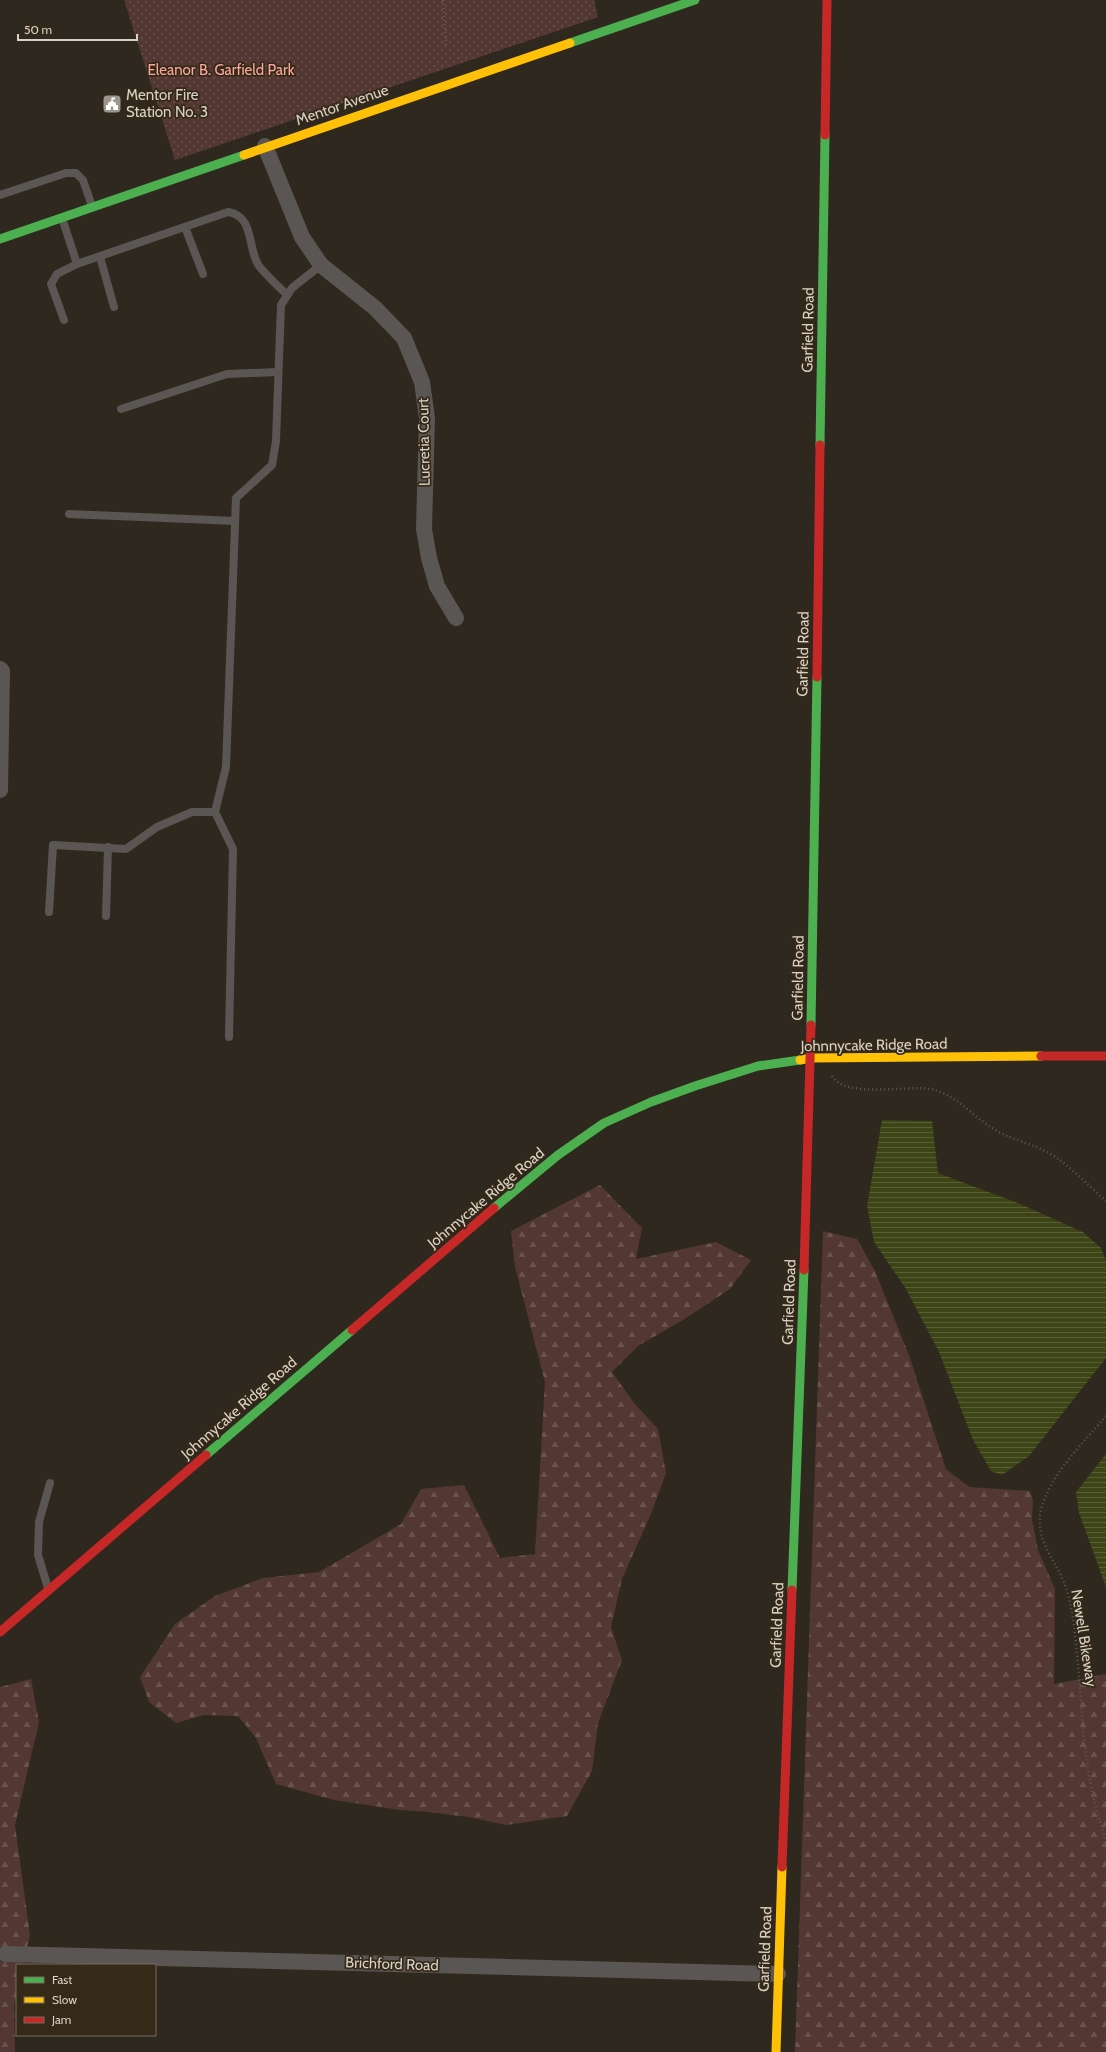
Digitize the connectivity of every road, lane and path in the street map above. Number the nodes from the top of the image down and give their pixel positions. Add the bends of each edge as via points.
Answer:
1 (443, 0) edge
2 (695, 0) edge
3 (827, 0) edge
4 (446, 47) dead end
5 (265, 146) junction
6 (0, 195) edge
7 (92, 207) junction
8 (62, 218) junction
9 (185, 227) junction
10 (0, 239) edge
11 (100, 257) junction
12 (77, 264) junction
13 (321, 264) junction
14 (203, 274) dead end
15 (287, 295) junction
16 (114, 306) dead end
17 (64, 320) dead end
18 (278, 372) junction
19 (121, 408) dead end
20 (69, 514) dead end
21 (235, 520) junction
22 (456, 618) dead end
23 (0, 669) edge
24 (0, 790) edge
25 (215, 812) junction
26 (108, 847) junction
27 (50, 912) dead end
28 (106, 916) dead end
29 (229, 1037) dead end
30 (1106, 1056) edge
31 (811, 1058) junction
32 (832, 1058) junction
33 (1106, 1202) edge
34 (1106, 1416) edge
35 (50, 1483) dead end
36 (49, 1590) junction
37 (0, 1632) edge
38 (1106, 1839) edge
39 (6, 1954) dead end
40 (778, 1974) junction
41 (776, 2052) edge

1 - 4 path
2 - 5 street, Mentor Avenue
3 - 31 street, Garfield Road
5 - 7 street, Mentor Avenue
5 - 13 street, Lucretia Court via 302,237
6 - 7 lane via 66,173 76,173 83,180
7 - 8 street, Mentor Avenue
8 - 10 street, Mentor Avenue
8 - 12 lane
9 - 11 lane
9 - 14 lane
9 - 15 lane via 228,212 239,216 248,229 258,264
11 - 12 lane
11 - 16 lane
12 - 17 lane via 57,274 51,284
13 - 15 lane
13 - 22 street, Lucretia Court via 375,308 404,338 422,382 426,418 424,529 437,586
15 - 18 lane via 281,305
18 - 19 lane via 227,374
18 - 21 lane via 276,441 272,464 236,498
20 - 21 lane
21 - 25 lane via 226,767
23 - 24 street
25 - 26 lane via 192,812 157,827 126,850
25 - 29 lane via 233,850
26 - 27 lane via 53,845
26 - 28 lane
30 - 32 street, Johnnycake Ridge Road
31 - 32 street, Johnnycake Ridge Road
31 - 36 street, Johnnycake Ridge Road via 758,1066 651,1102 604,1123 558,1155 481,1218
31 - 40 street, Garfield Road
32 - 33 path via 832,1077 848,1088 920,1088 946,1094 977,1119 1002,1134 1051,1154
34 - 38 path, Newell Bikeway via 1054,1480 1041,1510 1042,1542 1065,1585 1071,1605 1088,1769 1099,1821
35 - 36 lane via 39,1522 38,1555
36 - 37 street, Johnnycake Ridge Road
39 - 40 street, Brichford Road
40 - 41 street, Garfield Road

